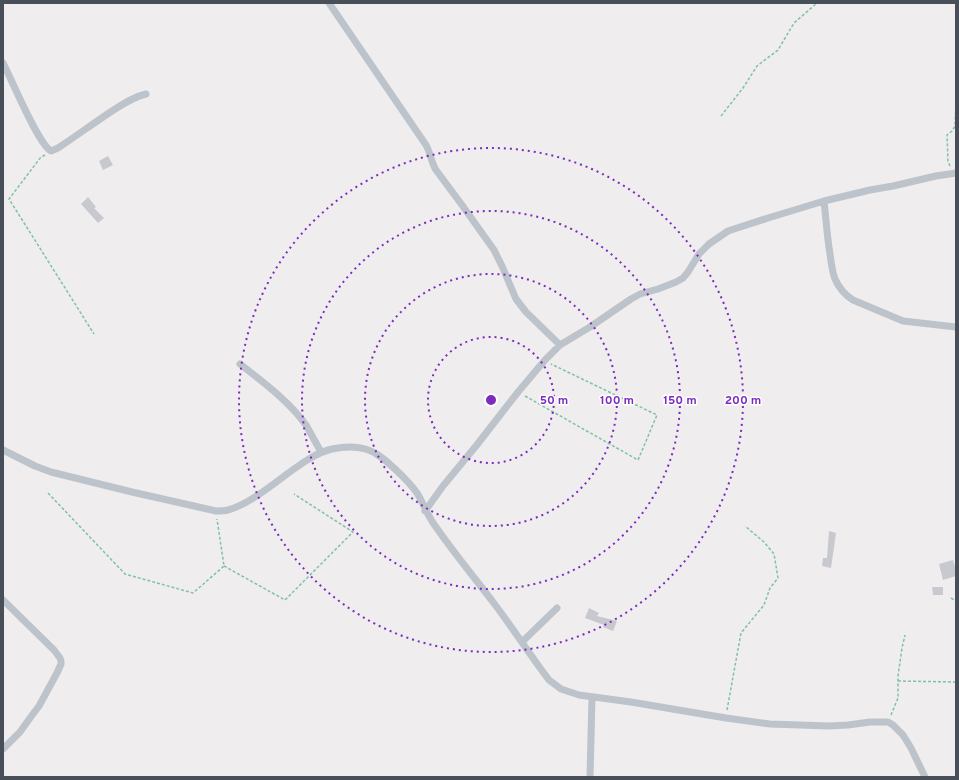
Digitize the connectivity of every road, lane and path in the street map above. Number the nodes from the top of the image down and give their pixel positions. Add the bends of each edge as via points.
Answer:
1 (329, 3) edge
2 (817, 3) edge
3 (3, 63) edge
4 (956, 68) edge
5 (956, 74) edge
6 (956, 81) edge
7 (956, 85) edge
8 (146, 94) dead end
9 (956, 102) edge
10 (721, 116) dead end
11 (51, 151) junction
12 (954, 173) edge
13 (824, 201) junction
14 (956, 327) edge
15 (94, 334) dead end
16 (560, 345) junction
17 (545, 360) junction
18 (240, 364) dead end
19 (518, 392) junction
20 (3, 450) edge
21 (322, 452) junction
22 (48, 493) dead end
23 (294, 494) dead end
24 (425, 510) junction
25 (216, 511) junction
26 (745, 526) dead end
27 (224, 566) junction
28 (951, 598) dead end
29 (3, 600) edge
30 (956, 601) edge
31 (557, 608) dead end
32 (905, 635) dead end
33 (522, 642) junction
34 (898, 681) junction
35 (956, 682) edge
36 (592, 697) junction
37 (726, 718) junction
38 (888, 722) junction
39 (3, 749) edge
40 (590, 777) edge
41 (925, 777) edge

1 - 16 street via 430,151 436,170 494,250 516,299
2 - 10 path via 794,23 778,50 758,66
3 - 11 street via 37,132
4 - 5 path
6 - 7 path
8 - 11 street via 129,100
9 - 12 path via 954,126 947,135 948,161
11 - 15 path via 41,157 9,199
12 - 13 street
13 - 14 street via 832,269 838,286 847,297 903,321
13 - 16 street via 728,231 699,254 682,278 640,294
16 - 17 street
17 - 19 street
17 - 19 path via 657,416 638,460
18 - 21 street via 289,406
19 - 24 street
20 - 25 street via 50,472
21 - 24 street via 356,447 379,455 414,489
21 - 25 street via 242,504 228,510
22 - 27 path via 125,574 193,593
23 - 27 path via 353,532 285,600
24 - 33 street via 435,527
25 - 27 path
26 - 37 path via 774,554 778,578 770,588 764,605 741,633
28 - 30 path
29 - 39 street via 54,650 61,664 39,706 20,732
31 - 33 street
32 - 34 path
33 - 36 street via 549,680 561,689
34 - 35 path
34 - 38 path via 898,698
36 - 37 street
36 - 40 street
37 - 38 street via 770,724 810,725
38 - 41 street via 903,735

